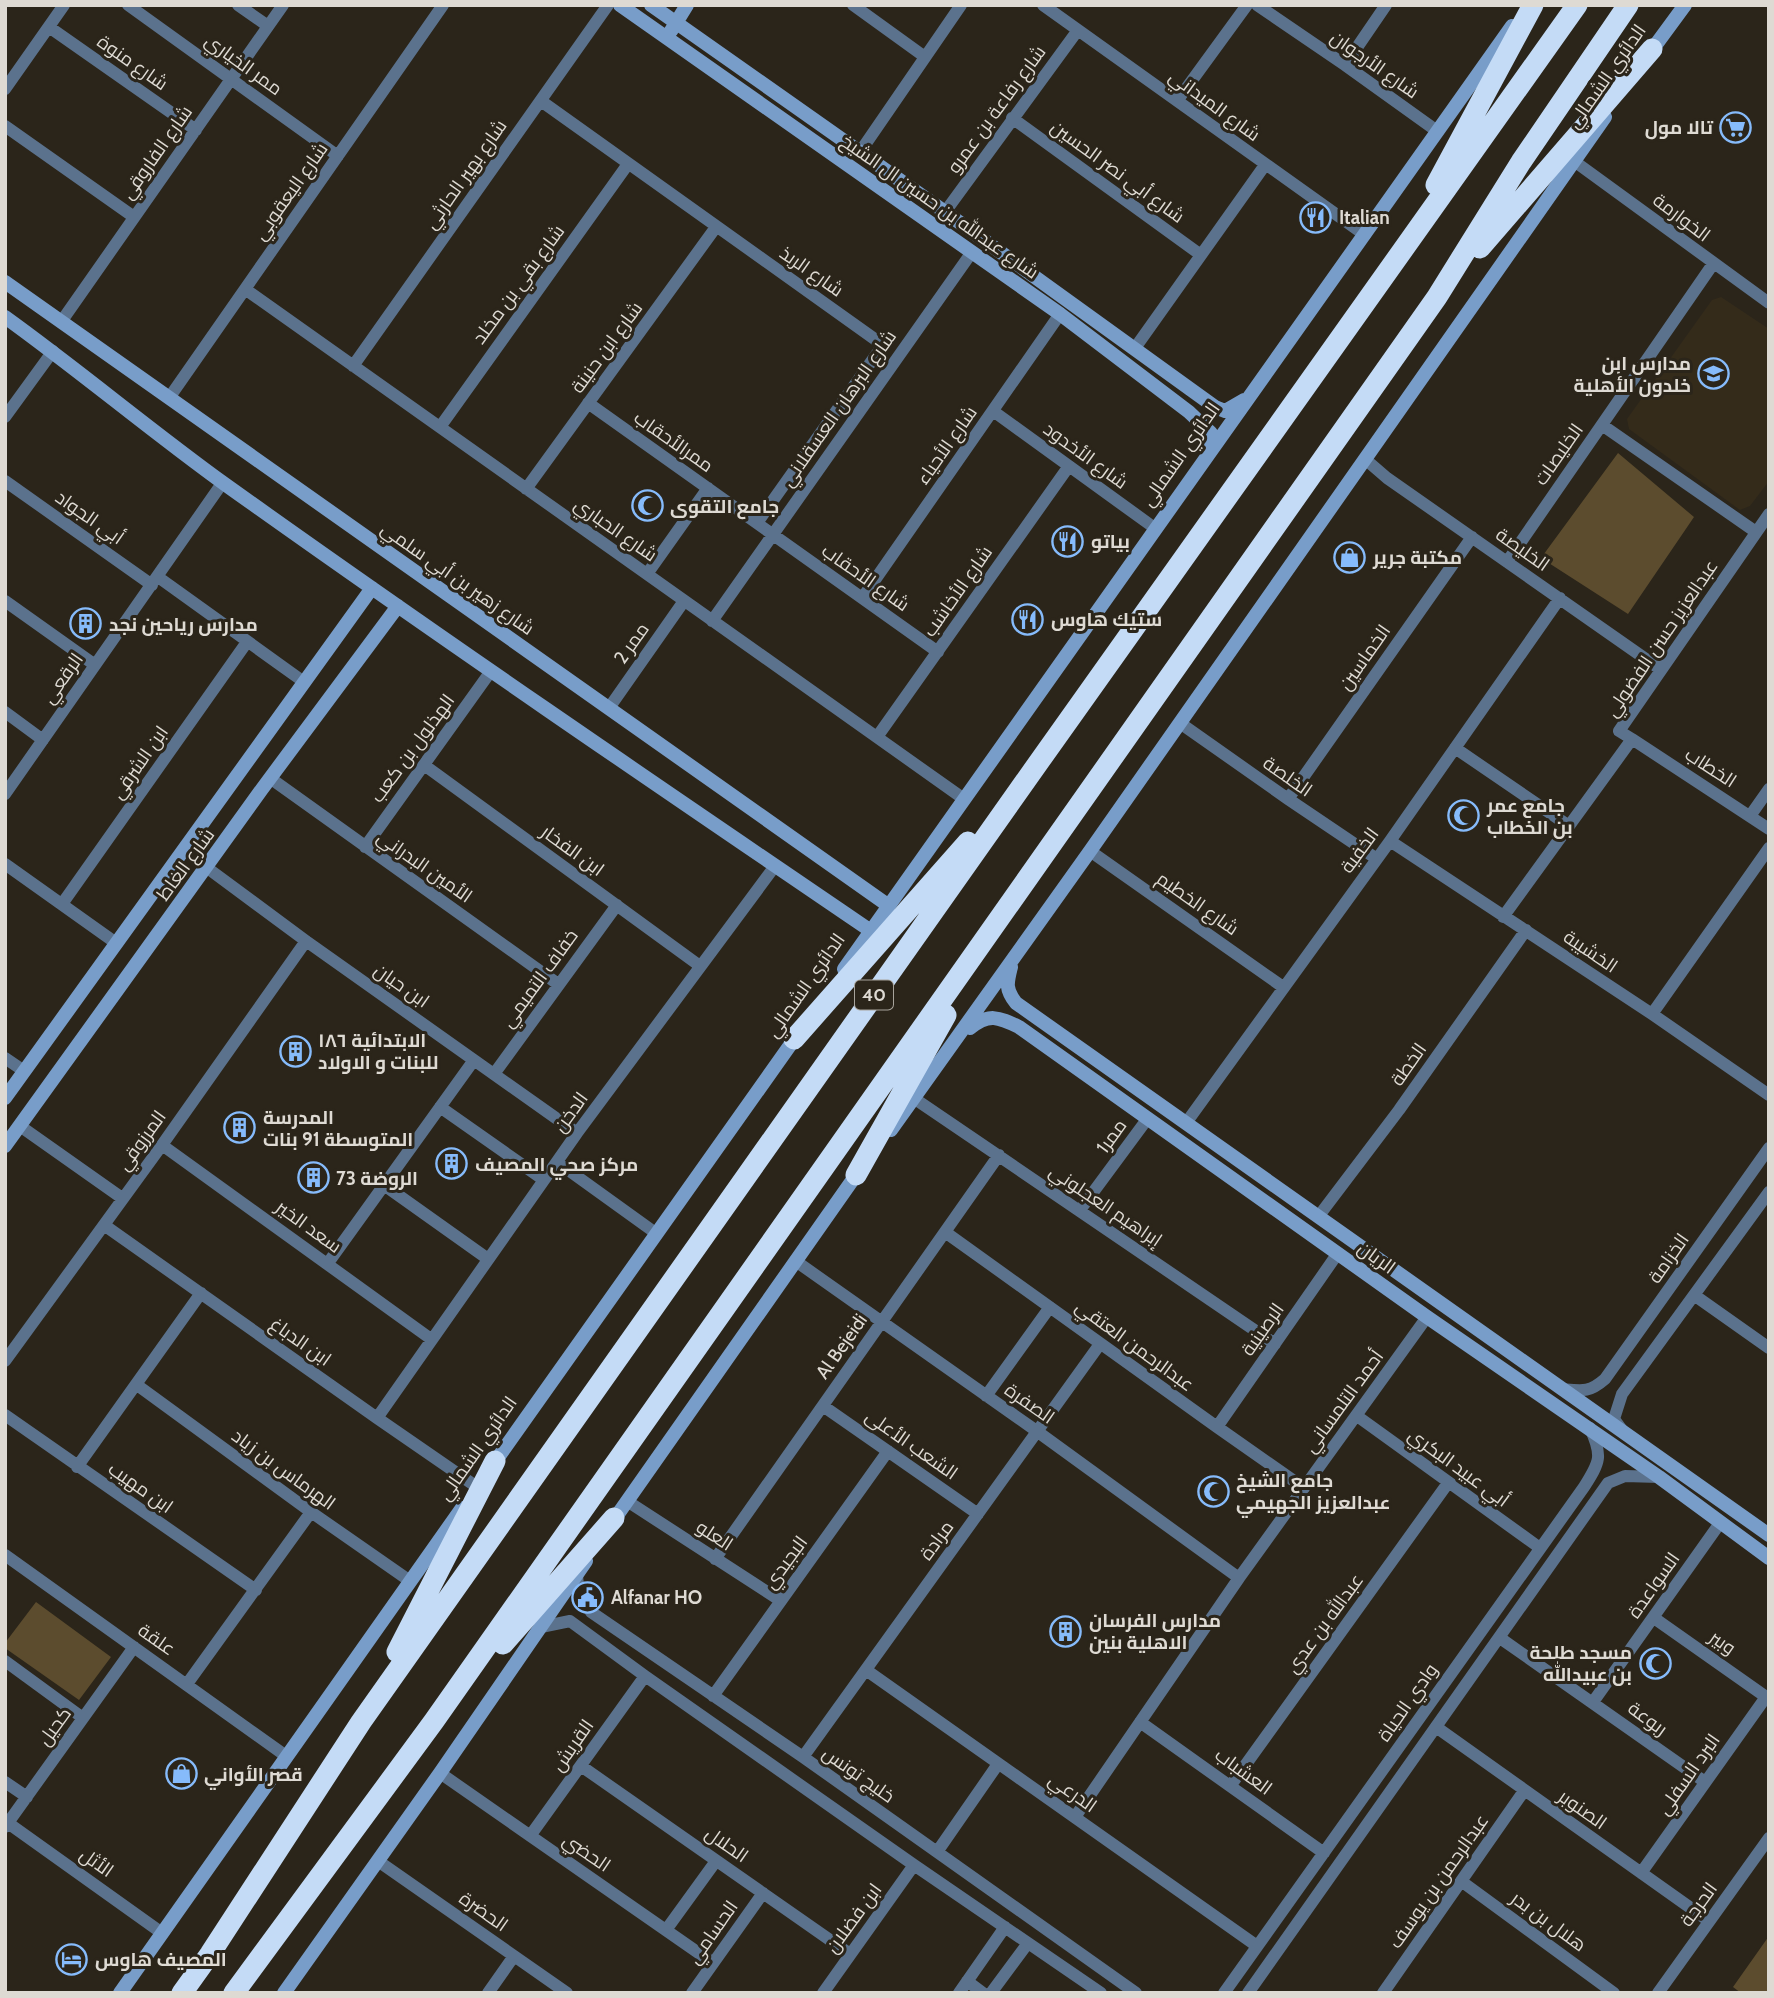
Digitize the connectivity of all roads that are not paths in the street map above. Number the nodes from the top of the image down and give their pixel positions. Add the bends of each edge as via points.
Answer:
1 (64, 5) edge
2 (128, 5) edge
3 (238, 5) edge
4 (283, 5) edge
5 (443, 5) edge
6 (608, 5) edge
7 (620, 5) edge
8 (687, 5) edge
9 (853, 5) edge
10 (961, 5) edge
11 (1043, 5) edge
12 (1247, 5) edge
13 (1256, 5) edge
14 (1386, 5) edge
15 (1527, 5) edge
16 (1533, 5) edge
17 (1577, 5) edge
18 (1628, 5) edge
19 (1685, 5) edge
20 (658, 7) edge
21 (675, 23) junction
22 (268, 26) junction
23 (49, 27) junction
24 (651, 27) junction
25 (1078, 30) junction
26 (667, 38) junction
27 (1652, 49) junction
28 (925, 57) junction
29 (1345, 65) junction
30 (232, 78) junction
31 (5, 89) edge
32 (1177, 101) junction
33 (541, 102) junction
34 (1012, 118) junction
35 (5, 126) edge
36 (196, 130) junction
37 (1437, 131) junction
38 (860, 152) junction
39 (338, 156) junction
40 (1574, 161) junction
41 (628, 164) junction
42 (1265, 165) junction
43 (945, 212) junction
44 (134, 216) junction
45 (716, 227) junction
46 (1365, 235) junction
47 (972, 252) junction
48 (1201, 255) junction
49 (1713, 264) junction
50 (1392, 267) junction
51 (5, 282) edge
52 (245, 289) junction
53 (1437, 297) junction
54 (1769, 303) edge
55 (1060, 314) junction
56 (5, 317) edge
57 (61, 322) junction
58 (1135, 348) junction
59 (53, 351) junction
60 (353, 366) junction
61 (1248, 397) junction
62 (169, 398) junction
63 (1202, 398) junction
64 (588, 403) junction
65 (993, 411) junction
66 (1189, 412) junction
67 (5, 417) edge
68 (1601, 425) junction
69 (440, 428) junction
70 (1206, 458) junction
71 (1364, 459) junction
72 (1069, 467) junction
73 (5, 481) edge
74 (223, 482) junction
75 (708, 488) junction
76 (526, 489) junction
77 (1769, 514) edge
78 (757, 523) junction
79 (1156, 529) junction
80 (1756, 532) junction
81 (772, 534) junction
82 (1472, 537) junction
83 (1507, 562) junction
84 (647, 574) junction
85 (155, 581) junction
86 (372, 588) junction
87 (863, 597) junction
88 (1560, 598) junction
89 (5, 601) edge
90 (684, 601) junction
91 (398, 606) junction
92 (712, 621) junction
93 (247, 642) junction
94 (938, 652) junction
95 (95, 665) junction
96 (1660, 669) junction
97 (491, 671) junction
98 (304, 682) junction
99 (609, 708) junction
100 (5, 712) edge
101 (1180, 723) junction
102 (877, 737) junction
103 (43, 740) junction
104 (1632, 740) junction
105 (1455, 748) junction
106 (1041, 759) junction
107 (424, 765) junction
108 (270, 778) junction
109 (1769, 789) edge
110 (5, 794) edge
111 (964, 799) junction
112 (1287, 799) junction
113 (1750, 816) junction
114 (1569, 826) junction
115 (1769, 829) edge
116 (1390, 841) junction
117 (365, 847) junction
118 (1769, 848) edge
119 (1090, 851) junction
120 (1377, 859) junction
121 (5, 864) edge
122 (775, 866) junction
123 (206, 867) junction
124 (62, 904) junction
125 (617, 905) junction
126 (889, 906) junction
127 (1003, 913) junction
128 (1503, 917) junction
129 (1526, 930) junction
130 (871, 931) junction
131 (306, 941) junction
132 (116, 943) junction
133 (1013, 958) junction
134 (701, 966) junction
135 (558, 984) junction
136 (1283, 986) junction
137 (1020, 1006) junction
138 (1652, 1014) junction
139 (1008, 1022) junction
140 (958, 1038) junction
141 (794, 1040) junction
142 (5, 1058) edge
143 (474, 1060) junction
144 (24, 1071) junction
145 (494, 1074) junction
146 (1769, 1095) edge
147 (5, 1098) edge
148 (915, 1098) junction
149 (439, 1107) junction
150 (1148, 1118) junction
151 (1186, 1122) junction
152 (20, 1126) junction
153 (577, 1133) junction
154 (163, 1145) junction
155 (5, 1146) edge
156 (1769, 1148) edge
157 (999, 1155) junction
158 (557, 1162) junction
159 (856, 1175) junction
160 (544, 1180) junction
161 (384, 1185) junction
162 (1769, 1192) edge
163 (122, 1198) junction
164 (1080, 1210) junction
165 (1318, 1217) junction
166 (104, 1224) junction
167 (945, 1232) junction
168 (656, 1234) junction
169 (1338, 1253) junction
170 (488, 1259) junction
171 (797, 1262) junction
172 (328, 1263) junction
173 (201, 1293) junction
174 (1694, 1295) junction
175 (1050, 1307) junction
176 (1427, 1317) junction
177 (881, 1322) junction
178 (432, 1339) junction
179 (1100, 1344) junction
180 (1275, 1344) junction
181 (1769, 1348) edge
182 (1620, 1359) junction
183 (5, 1361) edge
184 (1639, 1371) junction
185 (137, 1385) junction
186 (1562, 1390) junction
187 (986, 1396) junction
188 (823, 1406) junction
189 (5, 1415) edge
190 (1357, 1416) junction
191 (377, 1418) junction
192 (1217, 1427) junction
193 (1590, 1428) junction
194 (1038, 1432) junction
195 (1624, 1433) junction
196 (888, 1451) junction
197 (495, 1461) junction
198 (77, 1467) junction
199 (1659, 1477) junction
200 (1448, 1483) junction
201 (477, 1487) junction
202 (1304, 1488) junction
203 (1575, 1500) junction
204 (1589, 1509) junction
205 (621, 1510) junction
206 (311, 1513) junction
207 (978, 1514) junction
208 (1720, 1523) junction
209 (1769, 1535) edge
210 (1540, 1548) junction
211 (9, 1558) edge
212 (1769, 1558) edge
213 (715, 1559) junction
214 (5, 1572) edge
215 (577, 1576) junction
216 (1239, 1578) junction
217 (410, 1581) junction
218 (256, 1590) junction
219 (781, 1601) junction
220 (1654, 1618) junction
221 (541, 1627) junction
222 (625, 1635) junction
223 (1500, 1638) junction
224 (134, 1647) junction
225 (613, 1651) junction
226 (5, 1661) edge
227 (866, 1670) junction
228 (645, 1676) junction
229 (187, 1684) junction
230 (713, 1696) junction
231 (1767, 1698) edge
232 (1594, 1702) junction
233 (83, 1718) junction
234 (434, 1721) junction
235 (361, 1722) junction
236 (1140, 1722) junction
237 (1436, 1727) junction
238 (286, 1756) junction
239 (803, 1757) junction
240 (998, 1764) junction
241 (581, 1766) junction
242 (440, 1773) junction
243 (5, 1782) edge
244 (1705, 1782) junction
245 (1231, 1785) junction
246 (1524, 1791) junction
247 (27, 1797) junction
248 (1075, 1817) junction
249 (6, 1825) edge
250 (530, 1836) junction
251 (1769, 1838) edge
252 (937, 1852) junction
253 (1324, 1853) junction
254 (378, 1861) junction
255 (716, 1861) junction
256 (914, 1865) junction
257 (1641, 1873) junction
258 (1461, 1881) junction
259 (762, 1893) junction
260 (1709, 1921) junction
261 (1005, 1927) junction
262 (666, 1930) junction
263 (162, 1933) junction
264 (1028, 1943) junction
265 (1258, 1946) junction
266 (210, 1954) junction
267 (850, 1954) junction
268 (514, 1956) junction
269 (713, 1963) junction
270 (971, 1976) junction
271 (993, 1989) edge
272 (120, 1993) edge
273 (167, 1993) edge
274 (182, 1993) edge
275 (236, 1993) edge
276 (284, 1993) edge
277 (488, 1993) edge
278 (567, 1993) edge
279 (692, 1993) edge
280 (823, 1993) edge
281 (959, 1993) edge
282 (983, 1993) edge
283 (1101, 1993) edge
284 (1136, 1993) edge
285 (1224, 1993) edge
286 (1248, 1993) edge
287 (1383, 1993) edge
288 (1614, 1993) edge
289 (1658, 1993) edge

1 - 23 street
2 - 30 street, ممر الخياري
3 - 22 street
4 - 22 street, شارع الفاروقي
5 - 39 street, شارع اليعقوبي
6 - 33 street, شارع بهير الحارثي
7 - 24 street, شارع عبدالله بن حسين ال الشيخ
8 - 21 street
9 - 28 street
10 - 28 street
11 - 25 street, شارع الميداني
12 - 32 street
13 - 29 street, شارع الأرجوان
14 - 29 street
15 - 37 street, الدائري الشمالي
16 - 50 highway
17 - 50 highway, 40
18 - 53 highway, الدائري الشمالي via 1521,162
19 - 27 street, الدائري الشمالي
20 - 21 street, شارع عبدالله بن حسين ال الشيخ
20 - 24 street
21 - 26 street
21 - 38 street, شارع عبدالله بن حسين ال الشيخ
22 - 30 street, شارع الفاروقي
23 - 31 street
23 - 36 street, شارع منوة
24 - 26 street, شارع عبدالله بن حسين ال الشيخ
25 - 32 street, شارع الميداني
25 - 34 street, شارع رفاعة بن عمرو
26 - 47 street, شارع عبدالله بن حسين ال الشيخ
27 - 40 street, الدائري الشمالي
27 - 53 highway
28 - 38 street
29 - 37 street, شارع الأرجوان
30 - 36 street, شارع الفاروقي
30 - 39 street, ممر الخياري
32 - 42 street, شارع الميداني
33 - 41 street, شارع الربذ
33 - 60 street, شارع بهير الحارثي
34 - 43 street, شارع رفاعة بن عمرو
34 - 48 street, شارع أبي نصر الحسين
35 - 44 street
36 - 44 street, شارع الفاروقي
37 - 46 street, الدائري الشمالي
38 - 43 street, شارع عبدالله بن حسين ال الشيخ
39 - 52 street, شارع اليعقوبي
40 - 49 street, الخوارمة
40 - 71 street, الدائري الشمالي
41 - 45 street, شارع الربذ
41 - 69 street, شارع بقي بن مخلد
42 - 46 street, شارع الميداني
42 - 48 street
43 - 58 street, شارع عبدالله بن حسين ال الشيخ
44 - 57 street, شارع الفاروقي
45 - 64 street, شارع ابن حنينة
45 - 78 street, شارع الربذ via 883,345
46 - 61 street, الدائري الشمالي
47 - 55 street, شارع عبدالله بن حسين ال الشيخ
47 - 81 street, شارع البرهان العسقلاني
48 - 58 street
49 - 54 street, الخوارمة
49 - 68 street, الخليصات
50 - 106 highway, 40
51 - 57 street, شارع زهير بن أبي سلمي
52 - 60 street, شارع الحباري
52 - 62 street, شارع اليعقوبي
53 - 127 highway, الدائري الشمالي
55 - 65 street, شارع الأحياء
55 - 66 street, شارع عبدالله بن حسين ال الشيخ
56 - 59 street
57 - 62 street, شارع زهير بن أبي سلمي
58 - 63 street, شارع عبدالله بن حسين ال الشيخ
59 - 67 street
59 - 74 street
60 - 69 street, شارع الحباري
61 - 63 street, شارع عبدالله بن حسين ال الشيخ via 1225,411
61 - 70 street, الدائري الشمالي
62 - 99 street, شارع زهير بن أبي سلمي
63 - 66 street via 1207,411 1199,416
64 - 75 street, ممرالأحقاب
64 - 76 street, شارع ابن حنينة
65 - 72 street, شارع الأخدود
65 - 87 street, شارع الأحياء
66 - 70 street, شارع عبدالله بن حسين ال الشيخ via 1211,433
68 - 80 street
68 - 83 street, الخليصات
69 - 76 street, شارع الحباري
70 - 79 street, الدائري الشمالي
71 - 82 street, الخليصة
71 - 101 street, الدائري الشمالي
72 - 79 street, شارع الأخدود
72 - 94 street, شارع الأخاشب
73 - 85 street, أبي الجواد
74 - 85 street, الرقعي
74 - 86 street
75 - 78 street, ممرالأحقاب
75 - 84 street
76 - 84 street, شارع الحباري
77 - 80 street, عبدالعزيز حسن الفضولي
78 - 81 street, ممرالأحقاب
79 - 111 street, الدائري الشمالي
80 - 96 street, عبدالعزيز حسن الفضولي
81 - 87 street, شارع الأحقاب
81 - 92 street, شارع البرهان العسقلاني
82 - 83 street, الخليصة
82 - 112 street, الخماسين
83 - 88 street, الخليصة
84 - 90 street, شارع الحباري
85 - 93 street, أبي الجواد
85 - 95 street, الرقعي
86 - 91 street
86 - 98 street, شارع الغاط
87 - 94 street, شارع الأحقاب
88 - 96 street, الخليصة
88 - 105 street, الخفية
89 - 95 street
90 - 92 street, شارع الحباري
90 - 99 street, ممر 2
91 - 97 street
91 - 108 street, شارع الغاط
92 - 102 street, شارع الحباري
93 - 98 street, أبي الجواد
93 - 124 street, ابن الشرقي
94 - 102 street, شارع الأخاشب
95 - 103 street, الرقعي
96 - 104 street, عبدالعزيز حسن الفضولي via 1619,731
97 - 107 street, الهذلول بن كعب
97 - 122 street
98 - 132 street, شارع الغاط
99 - 126 street, شارع زهير بن أبي سلمي
100 - 103 street
101 - 112 street, الخلصة
101 - 119 street, الدائري الشمالي
102 - 111 street, شارع الحباري
103 - 110 street, الرقعي
104 - 113 street, الخطاب
104 - 114 street, عبدالعزيز حسن الفضولي
105 - 114 street
105 - 116 street, الخفية
106 - 141 highway
106 - 235 highway, 40
107 - 117 street, الهذلول بن كعب
107 - 125 street, ابن الفخار
108 - 117 street, الأمين البدراني
108 - 123 street, شارع الغاط
109 - 113 street
111 - 126 street, الدائري الشمالي
112 - 120 street, الخلصة
113 - 115 street, الخطاب
114 - 128 street, عبدالعزيز حسن الفضولي
116 - 120 street, الخفية
116 - 128 street, الخشيبة
117 - 135 street, الأمين البدراني
118 - 138 street
119 - 133 street, الدائري الشمالي
119 - 136 street, شارع الخطيم
120 - 136 street, الخفية
121 - 124 street
122 - 130 street
122 - 134 street, الدخن
123 - 131 street, ابن حيان
123 - 152 street, شارع الغاط
124 - 132 street
125 - 134 street, ابن الفخار
125 - 135 street, خفاف التميمي
126 - 130 street, الدائري الشمالي
127 - 159 highway
127 - 234 highway, الدائري الشمالي
128 - 129 street, الخشيبة
129 - 138 street, الخشيبة
129 - 165 street, الخطة
130 - 141 street, الدائري الشمالي
131 - 143 street, ابن حيان
131 - 154 street, المرزوقي
132 - 144 street, شارع الغاط
133 - 137 street via 1007,983 1009,994
133 - 140 street, الدائري الشمالي
134 - 153 street, الدخن
135 - 145 street, خفاف التميمي
136 - 151 street, الخفية
137 - 139 street
137 - 151 street, الريان
138 - 146 street, الخشيبة
139 - 140 street via 981,1019
139 - 150 street, الريان
140 - 148 street, الدائري الشمالي
141 - 168 street, الدائري الشمالي
142 - 144 street
143 - 145 street, ابن حيان
143 - 149 street
144 - 147 street, شارع الغاط
145 - 153 street, ابن حيان
148 - 157 street, إبراهيم العجلوني
148 - 159 street, الدائري الشمالي
149 - 160 street
149 - 161 street
150 - 164 street, ممر1
150 - 169 street, الريان
151 - 165 street, الريان
152 - 155 street, شارع الغاط
152 - 163 street
153 - 158 street, الدخن
154 - 163 street, المرزوقي
154 - 172 street, سعد الخير
156 - 182 street, الخزامة
157 - 164 street, إبراهيم العجلوني
157 - 167 street, Al Bejeidi
158 - 160 street, الدخن
158 - 168 street
159 - 171 street, الدائري الشمالي
160 - 170 street, الدخن
161 - 170 street
161 - 172 street
162 - 174 street
163 - 166 street, المرزوقي
164 - 180 street, إبراهيم العجلوني
165 - 186 street, الريان
166 - 173 street, ابن الدباغ
166 - 183 street, المرزوقي
167 - 175 street, عبدالرحمن العتقي
167 - 177 street, Al Bejeidi
168 - 197 street, الدائري الشمالي
169 - 176 street, الريان
169 - 180 street, الرصينية
170 - 178 street, الدخن
171 - 177 street, الصفرة
171 - 205 street, الدائري الشمالي
172 - 178 street, سعد الخير
173 - 185 street
173 - 191 street, ابن الدباغ
174 - 181 street
174 - 184 street
175 - 179 street, عبدالرحمن العتقي
175 - 187 street
176 - 190 street, أحمد التلمساني
176 - 193 street, الريان
177 - 187 street, الصفرة
177 - 188 street, Al Bejeidi
178 - 191 street, الدخن
179 - 192 street, عبدالرحمن العتقي
179 - 194 street, مرادة
180 - 192 street, الرصينية
182 - 184 street
182 - 186 street, الخزامة via 1595,1388
184 - 195 street via 1617,1405 1614,1419
185 - 198 street
185 - 206 street, الهرماس بن زياد
186 - 195 street, الريان
187 - 194 street, الصفرة
188 - 196 street, الشعب الأعلى
188 - 213 street, Al Bejeidi
189 - 198 street, ابن مهيب
190 - 200 street, أبي عبيد البكري
190 - 202 street, أحمد التلمساني
191 - 201 street, ابن الدباغ
192 - 202 street, عبدالرحمن العتقي
193 - 199 street, الريان
193 - 203 street, وادي الحياة via 1599,1454 1597,1468
194 - 207 street, مرادة
194 - 216 street, الصفرة
195 - 209 street, الريان
196 - 207 street, الشعب الأعلى
196 - 219 street, البجيدي
197 - 201 street, الدائري الشمالي
197 - 235 highway
198 - 218 street, ابن مهيب
199 - 204 street, وادي الحياة via 1625,1476 1608,1483
199 - 208 street, الريان
200 - 210 street, أبي عبيد البكري
200 - 245 street, عبدالله بن عدي
201 - 217 street, الدائري الشمالي
202 - 216 street, أحمد التلمساني
203 - 204 street
203 - 210 street, وادي الحياة
204 - 223 street, وادي الحياة
205 - 213 street, العلو
205 - 215 street, الدائري الشمالي
205 - 234 highway
206 - 217 street, الهرماس بن زياد
206 - 218 street
207 - 227 street, مرادة
208 - 212 street, الريان
208 - 220 street, السواعدة
210 - 253 street, وادي الحياة
211 - 214 street
211 - 224 street, علقة
213 - 219 street, العلو
215 - 221 street, الدائري الشمالي
215 - 222 street, خليج تونس via 579,1594 591,1612
216 - 236 street, أحمد التلمساني
217 - 238 street, الدائري الشمالي
218 - 229 street
219 - 230 street, البجيدي
220 - 231 street, وبير
220 - 232 street, السواعدة
221 - 225 street via 570,1621
221 - 242 street, الدائري الشمالي
222 - 225 street
222 - 230 street, خليج تونس
223 - 232 street, ربوعة
223 - 237 street, وادي الحياة
224 - 229 street, علقة
224 - 233 street, كحيل
225 - 228 street
226 - 233 street
227 - 239 street, مرادة
227 - 240 street, الدرعي
228 - 241 street, القريش
228 - 256 street
229 - 238 street, علقة
230 - 239 street, خليج تونس
231 - 244 street, البرد السفلي
232 - 244 street, ربوعة
233 - 247 street, كحيل
234 - 275 highway, الدائري الشمالي
235 - 266 highway, 40
236 - 245 street, العشباب
236 - 248 street, أحمد التلمساني
237 - 246 street, الصنوبر
237 - 286 street, وادي الحياة
238 - 263 street, الدائري الشمالي
239 - 252 street, خليج تونس
240 - 248 street, الدرعي
240 - 252 street
241 - 250 street, القريش
241 - 255 street, الحلال
242 - 250 street, الحضي
242 - 254 street, الدائري الشمالي
243 - 247 street
244 - 257 street, البرد السفلي
245 - 253 street, العشباب
246 - 257 street, الصنوبر
246 - 258 street, عبدالرحمن بن يوسف
247 - 249 street, كحيل
248 - 265 street, الدرعي
249 - 263 street, الأثل
250 - 262 street, الحضي
251 - 260 street, الحرجة
252 - 284 street, خليج تونس
253 - 265 street, وادي الحياة
254 - 268 street, الحضرة
254 - 276 street, الدائري الشمالي
255 - 259 street, الحلال
255 - 262 street
256 - 261 street
256 - 267 street, ابن فضلان
257 - 260 street, الصنوبر
258 - 287 street, عبدالرحمن بن يوسف
258 - 288 street, هلال بن بدر
259 - 267 street, الحلال
259 - 269 street, الحسامي
260 - 289 street, الحرجة
261 - 264 street
261 - 270 street
262 - 269 street, الحضي
263 - 272 street, الدائري الشمالي
264 - 271 street
264 - 283 street
265 - 285 street, وادي الحياة
266 - 273 highway
266 - 274 highway, 40
267 - 280 street, ابن فضلان
268 - 277 street
268 - 278 street, الحضرة
269 - 279 street, الحسامي
270 - 271 street
270 - 281 street
270 - 282 street

